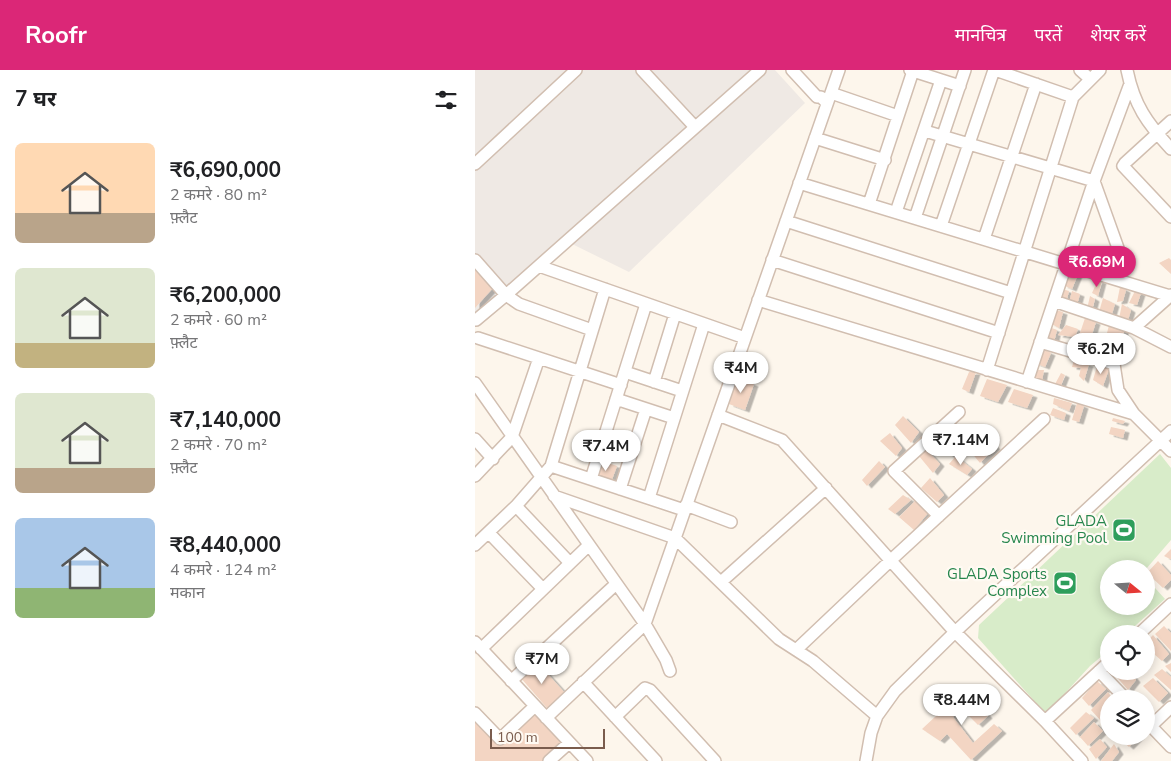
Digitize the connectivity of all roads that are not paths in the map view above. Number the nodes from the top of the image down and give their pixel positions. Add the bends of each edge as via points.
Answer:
1 (576, 70) edge
2 (642, 70) edge
3 (760, 70) edge
4 (792, 70) edge
5 (801, 70) edge
6 (839, 70) edge
7 (911, 70) edge
8 (965, 70) edge
9 (995, 70) edge
10 (1080, 70) edge
11 (1100, 70) edge
12 (1127, 70) edge
13 (1090, 79) junction
14 (941, 80) junction
15 (1036, 84) junction
16 (1130, 84) junction
17 (960, 86) junction
18 (1073, 97) junction
19 (826, 98) junction
20 (899, 116) junction
21 (1171, 121) edge
22 (695, 127) junction
23 (925, 130) junction
24 (1157, 133) junction
25 (943, 136) junction
26 (815, 138) junction
27 (969, 144) junction
28 (1171, 148) edge
29 (1011, 156) junction
30 (885, 160) junction
31 (475, 164) edge
32 (1051, 168) junction
33 (1094, 181) junction
34 (799, 183) junction
35 (869, 204) junction
36 (896, 212) junction
37 (1171, 217) edge
38 (915, 218) junction
39 (786, 221) junction
40 (941, 226) junction
41 (984, 239) junction
42 (1119, 248) dead end
43 (1024, 251) junction
44 (475, 260) edge
45 (772, 260) junction
46 (1067, 264) junction
47 (539, 266) junction
48 (605, 289) junction
49 (1011, 292) junction
50 (506, 295) junction
51 (1171, 295) edge
52 (758, 300) junction
53 (1055, 301) junction
54 (646, 304) junction
55 (675, 314) junction
56 (476, 320) dead end
57 (704, 324) junction
58 (1134, 328) junction
59 (592, 330) junction
60 (999, 333) junction
61 (478, 338) dead end
62 (745, 338) junction
63 (1040, 342) junction
64 (1171, 347) edge
65 (539, 358) junction
66 (987, 370) junction
67 (580, 371) junction
68 (625, 372) junction
69 (654, 382) junction
70 (1027, 382) junction
71 (475, 383) edge
72 (621, 385) junction
73 (682, 391) junction
74 (616, 399) junction
75 (647, 409) junction
76 (959, 412) dead end
77 (1134, 414) junction
78 (718, 415) junction
79 (674, 418) junction
80 (1044, 419) dead end
81 (1171, 431) edge
82 (512, 437) junction
83 (475, 439) edge
84 (1161, 440) junction
85 (1171, 451) edge
86 (493, 459) junction
87 (551, 466) junction
88 (475, 476) edge
89 (542, 478) junction
90 (591, 479) junction
91 (826, 488) junction
92 (620, 489) junction
93 (554, 496) junction
94 (649, 498) junction
95 (516, 506) junction
96 (685, 508) junction
97 (939, 516) junction
98 (731, 522) dead end
99 (489, 532) junction
100 (675, 538) junction
101 (475, 545) edge
102 (589, 545) junction
103 (891, 560) junction
104 (570, 562) junction
105 (721, 582) junction
106 (616, 584) junction
107 (543, 589) junction
108 (1171, 604) edge
109 (645, 624) junction
110 (1149, 625) edge
111 (955, 632) junction
112 (478, 645) edge
113 (797, 650) junction
114 (670, 671) dead end
115 (1099, 671) joint
116 (511, 681) junction
117 (583, 682) junction
118 (1117, 690) edge
119 (535, 706) junction
120 (1171, 707) edge
121 (475, 713) edge
122 (615, 716) junction
123 (877, 716) junction
124 (546, 718) junction
125 (1155, 719) edge
126 (1045, 721) junction
127 (1155, 730) edge
128 (569, 742) junction
129 (1171, 747) edge
130 (549, 761) edge
131 (587, 761) edge
132 (656, 761) edge
133 (715, 761) edge
134 (866, 761) edge
135 (1082, 761) edge

1 - 31 street
2 - 22 street
3 - 22 street
4 - 19 street via 817,97
5 - 19 street
6 - 19 street
7 - 14 street
7 - 20 street
8 - 17 street
9 - 15 street
9 - 27 street
10 - 13 street
11 - 13 street
12 - 16 street
13 - 18 street
14 - 17 street
14 - 23 street
15 - 18 street
15 - 29 street
16 - 24 street via 1140,110
16 - 33 street
17 - 25 street
18 - 32 street
19 - 20 street
19 - 26 street
20 - 30 street
21 - 24 street
22 - 47 street
23 - 25 street
23 - 36 street
24 - 28 street
24 - 37 street via 1123,166
25 - 27 street
25 - 38 street
26 - 30 street
26 - 34 street
27 - 29 street
27 - 40 street
29 - 32 street
29 - 41 street
30 - 35 street
32 - 33 street
32 - 43 street
33 - 42 street
33 - 46 street
34 - 35 street
34 - 39 street
35 - 36 street
36 - 38 street
38 - 40 street
39 - 45 street
39 - 49 street
40 - 41 street
41 - 43 street
43 - 46 street
43 - 49 street
44 - 50 street
45 - 52 street
45 - 60 street
46 - 51 street
46 - 53 street
47 - 48 street
47 - 50 street
48 - 54 street
48 - 59 street
49 - 60 street
50 - 56 street
50 - 59 street via 519,304
51 - 58 street
52 - 62 street
52 - 66 street
53 - 58 street
53 - 63 street
54 - 55 street
54 - 68 street
55 - 57 street
55 - 69 street
57 - 62 street
57 - 73 street
58 - 64 street
59 - 67 street
60 - 66 street
61 - 65 street
62 - 78 street
63 - 70 street
63 - 77 street via 1114,364 1118,390
65 - 67 street
65 - 82 street
66 - 70 street
67 - 72 street
67 - 87 street
68 - 69 street
68 - 72 street
69 - 73 street
70 - 77 street
71 - 82 street
72 - 74 street
73 - 79 street
74 - 75 street
74 - 90 street
75 - 79 street
75 - 92 street
76 - 97 street via 894,471
77 - 84 street
78 - 91 street via 782,440
78 - 96 street
79 - 94 street
80 - 97 street
81 - 84 street
82 - 86 street
82 - 89 street
83 - 86 street
84 - 85 street
84 - 111 street
86 - 88 street
87 - 89 street
87 - 90 street
89 - 93 street
89 - 95 street
90 - 92 street
91 - 103 street
91 - 105 street
92 - 94 street
93 - 100 street
93 - 102 street
94 - 96 street
95 - 99 street
95 - 104 street
96 - 98 street
96 - 100 street
97 - 103 street
99 - 101 street
99 - 107 street
100 - 105 street
100 - 109 street
102 - 104 street
102 - 106 street
103 - 111 street
103 - 113 street
104 - 107 street
105 - 113 street via 779,639
106 - 109 street
106 - 116 street
107 - 112 street
108 - 110 street
109 - 114 street
109 - 117 street
111 - 123 street via 895,691
111 - 126 street
112 - 116 street
113 - 123 street
115 - 118 street
115 - 126 street
116 - 119 street
117 - 122 street
117 - 124 street
119 - 121 street via 500,739
119 - 124 street
120 - 125 street
122 - 132 street
122 - 133 street via 645,688 650,690
123 - 134 street
124 - 128 street
126 - 135 street
127 - 129 street
128 - 130 street
128 - 131 street

